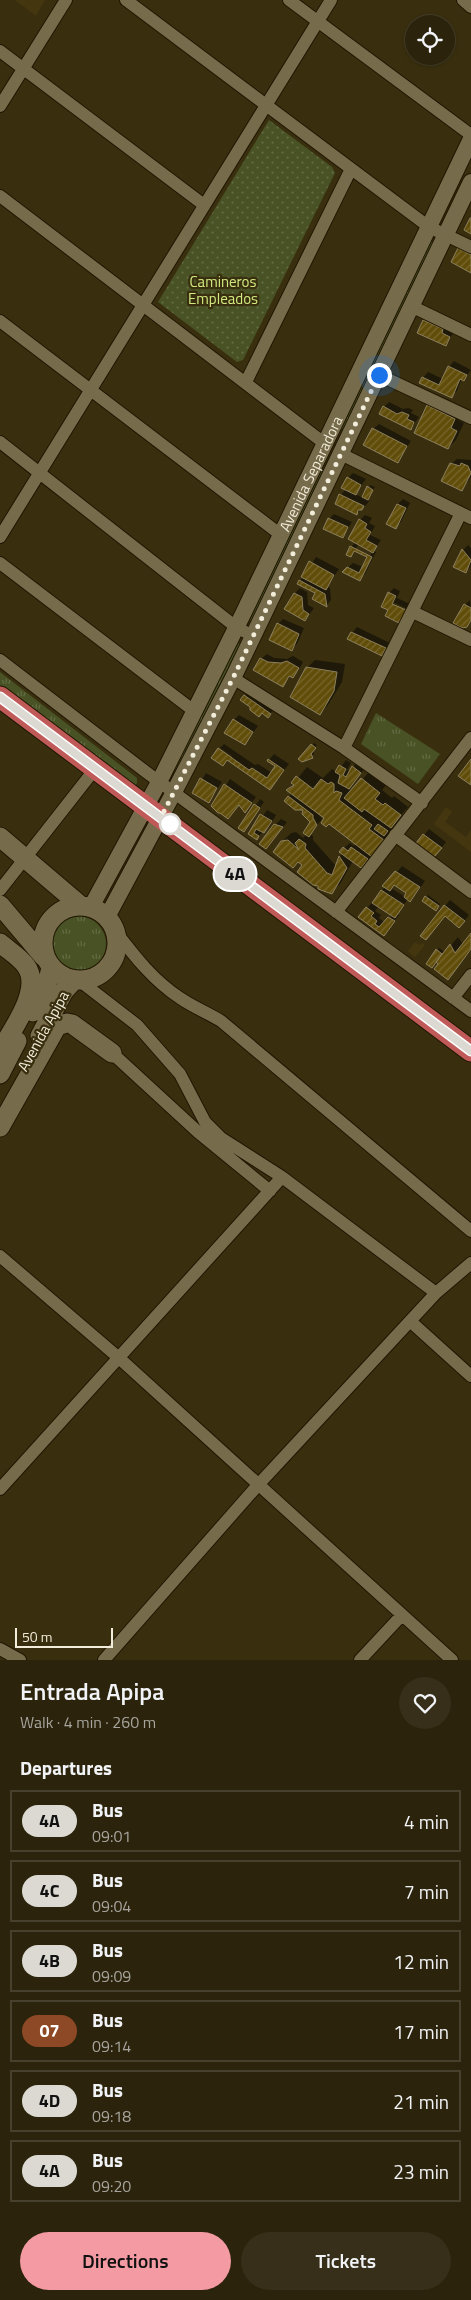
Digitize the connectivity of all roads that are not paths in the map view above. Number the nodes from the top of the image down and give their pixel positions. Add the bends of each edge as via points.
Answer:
1 (66, 0) edge
2 (126, 0) edge
3 (289, 0) edge
4 (331, 0) edge
5 (463, 0) edge
6 (471, 7) edge
7 (318, 21) junction
8 (0, 50) edge
9 (23, 68) junction
10 (266, 104) junction
11 (0, 106) edge
12 (471, 135) edge
13 (471, 139) edge
14 (351, 169) junction
15 (471, 182) edge
16 (0, 196) edge
17 (204, 205) junction
18 (429, 227) junction
19 (446, 235) junction
20 (471, 247) edge
21 (143, 306) junction
22 (411, 306) junction
23 (0, 321) edge
24 (471, 335) edge
25 (379, 375) junction
26 (246, 382) junction
27 (91, 391) junction
28 (471, 418) edge
29 (0, 442) edge
30 (324, 443) junction
31 (341, 454) junction
32 (38, 474) junction
33 (466, 515) edge
34 (281, 535) junction
35 (0, 537) edge
36 (0, 563) edge
37 (413, 612) junction
38 (236, 627) junction
39 (469, 635) edge
40 (253, 636) junction
41 (0, 660) edge
42 (233, 678) junction
43 (0, 696) edge
44 (194, 711) junction
45 (471, 738) edge
46 (344, 748) junction
47 (95, 769) junction
48 (159, 782) junction
49 (174, 792) junction
50 (422, 803) junction
51 (152, 811) junction
52 (395, 835) junction
53 (0, 837) edge
54 (25, 859) junction
55 (0, 890) edge
56 (471, 892) edge
57 (0, 905) edge
58 (336, 912) junction
59 (99, 915) junction
60 (0, 943) edge
61 (49, 964) junction
62 (471, 975) edge
63 (77, 980) junction
64 (453, 998) junction
65 (471, 1011) edge
66 (0, 1051) edge
67 (471, 1051) edge
68 (112, 1052) joint
69 (0, 1074) edge
70 (0, 1110) edge
71 (0, 1127) edge
72 (282, 1177) junction
73 (270, 1191) junction
74 (471, 1231) edge
75 (0, 1256) edge
76 (471, 1263) edge
77 (436, 1293) junction
78 (410, 1321) junction
79 (118, 1358) junction
80 (471, 1376) edge
81 (258, 1485) junction
82 (0, 1489) edge
83 (402, 1615) junction
84 (0, 1649) edge
85 (20, 1660) edge
86 (104, 1660) edge
87 (360, 1660) edge
88 (452, 1660) edge

1 - 9 street
2 - 10 street
3 - 7 street
4 - 7 street
5 - 6 street
7 - 10 street
7 - 12 street
8 - 9 street
9 - 11 street
9 - 17 street
10 - 14 street
10 - 17 street
13 - 18 street, Avenida Separadora
14 - 18 street
14 - 26 street
15 - 19 street, Avenida Separadora
16 - 21 street
17 - 21 street
18 - 19 street
18 - 30 street, Avenida Separadora
19 - 20 street
19 - 22 street, Avenida Separadora
21 - 26 street
21 - 27 street
22 - 24 street
22 - 25 street, Avenida Separadora
23 - 27 street
25 - 28 street
25 - 31 street, Avenida Separadora
26 - 30 street
27 - 32 street
27 - 34 street
29 - 32 street
30 - 34 street, Avenida Separadora
31 - 33 street
31 - 40 street, Avenida Separadora
32 - 35 street
32 - 38 street
33 - 37 street
34 - 38 street, Avenida Separadora
36 - 44 street
37 - 39 street
37 - 46 street
38 - 40 street
38 - 44 street, Avenida Separadora
40 - 42 street, Avenida Separadora
41 - 48 street
42 - 46 street
42 - 49 street, Avenida Separadora
43 - 47 highway
44 - 48 street, Avenida Separadora
45 - 50 street
46 - 50 street
47 - 51 highway
47 - 54 street
48 - 49 street
48 - 51 street, Avenida Separadora
49 - 51 street, Avenida Separadora
49 - 58 street
50 - 52 street
51 - 59 street
51 - 67 highway
52 - 56 street
52 - 58 street
53 - 54 main road
54 - 55 street
54 - 59 main road
57 - 61 main road
58 - 64 street
59 - 61 main road via 62,910 48,923 42,941
59 - 63 main road via 117,949 110,965 97,977
59 - 74 street via 160,983 221,1021
60 - 66 main road via 26,966 32,980 28,1000
61 - 63 main road via 58,974
61 - 69 main road, Avenida Apipa via 46,988
62 - 64 street
63 - 70 main road, Avenida Apipa via 64,991
63 - 72 street via 141,1029 180,1074 205,1122 221,1138
64 - 65 street
68 - 71 main road via 72,1024 58,1026
68 - 73 street via 198,1132
72 - 73 street
72 - 77 street
73 - 79 street
75 - 79 street
76 - 77 street
77 - 78 street
78 - 80 street
78 - 81 street
79 - 81 street
79 - 82 street
81 - 83 street
81 - 86 street
83 - 87 street
83 - 88 street
84 - 85 street

